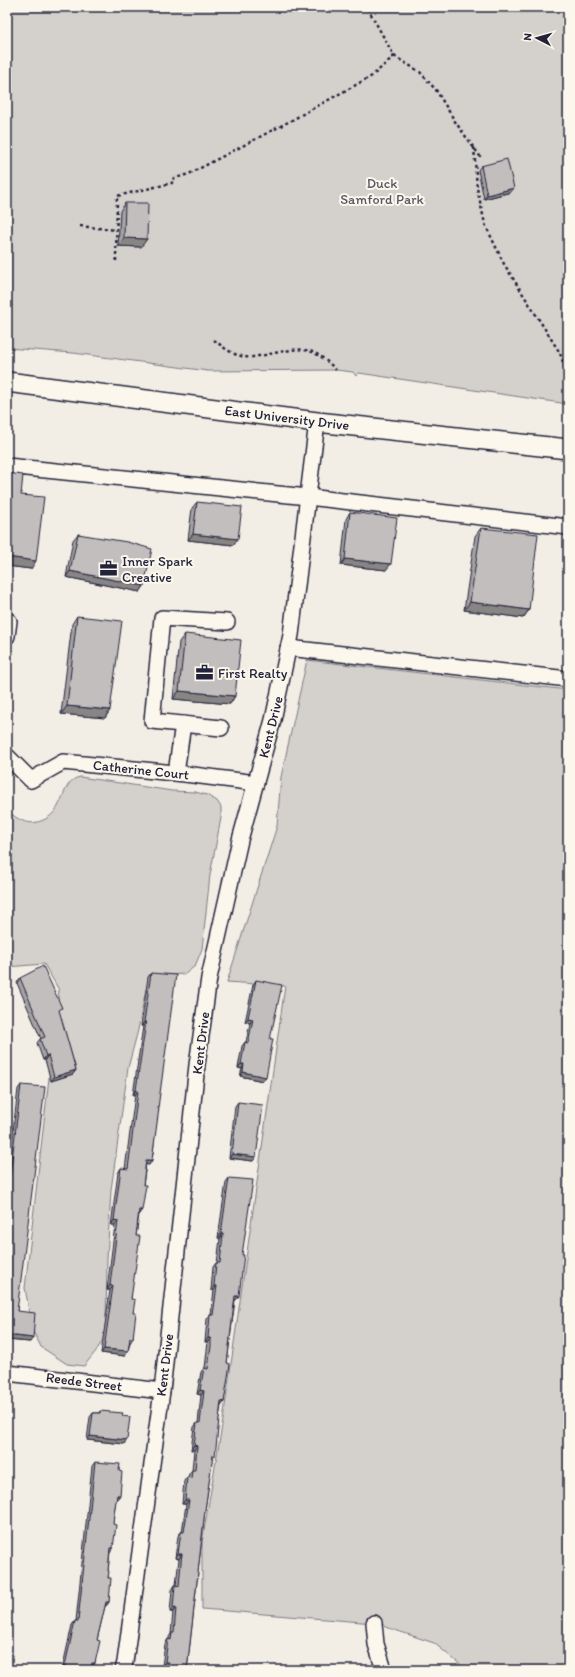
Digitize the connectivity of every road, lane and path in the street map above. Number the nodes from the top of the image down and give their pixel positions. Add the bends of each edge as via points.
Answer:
1 (367, 7) edge
2 (394, 56) junction
3 (474, 147) junction
4 (482, 159) dead end
5 (80, 226) dead end
6 (116, 230) junction
7 (116, 261) dead end
8 (214, 340) dead end
9 (336, 370) dead end
10 (568, 377) edge
11 (7, 382) edge
12 (317, 422) junction
13 (568, 449) edge
14 (7, 466) edge
15 (308, 497) junction
16 (568, 527) edge
17 (7, 621) edge
18 (227, 622) dead end
19 (7, 636) edge
20 (288, 648) junction
21 (568, 679) edge
22 (183, 724) junction
23 (221, 728) dead end
24 (7, 756) edge
25 (176, 773) junction
26 (256, 783) junction
27 (7, 1373) edge
28 (162, 1391) junction
29 (374, 1623) dead end
30 (123, 1670) edge
31 (384, 1670) edge

1 - 2 path
2 - 3 path via 420,72 436,90
2 - 6 path via 372,76 189,174 172,179 172,183 117,196
3 - 4 path
3 - 10 path via 477,188 485,224 504,264 560,353
5 - 6 path
6 - 7 path
8 - 9 path via 241,357 253,357 293,348 304,349 324,357
11 - 12 main road, East University Drive
12 - 13 main road, East University Drive
12 - 15 street, Kent Drive
14 - 15 street
15 - 16 street
15 - 20 street, Kent Drive
17 - 19 street
18 - 22 street via 162,618 152,721
20 - 21 street
20 - 26 street, Kent Drive via 273,720
22 - 23 street
22 - 25 street
24 - 25 street, Catherine Court via 31,780 62,762
25 - 26 street, Catherine Court
26 - 28 street, Kent Drive via 240,840 209,978 197,1065
27 - 28 street, Reede Street
28 - 30 street, Kent Drive
29 - 31 street via 376,1644

